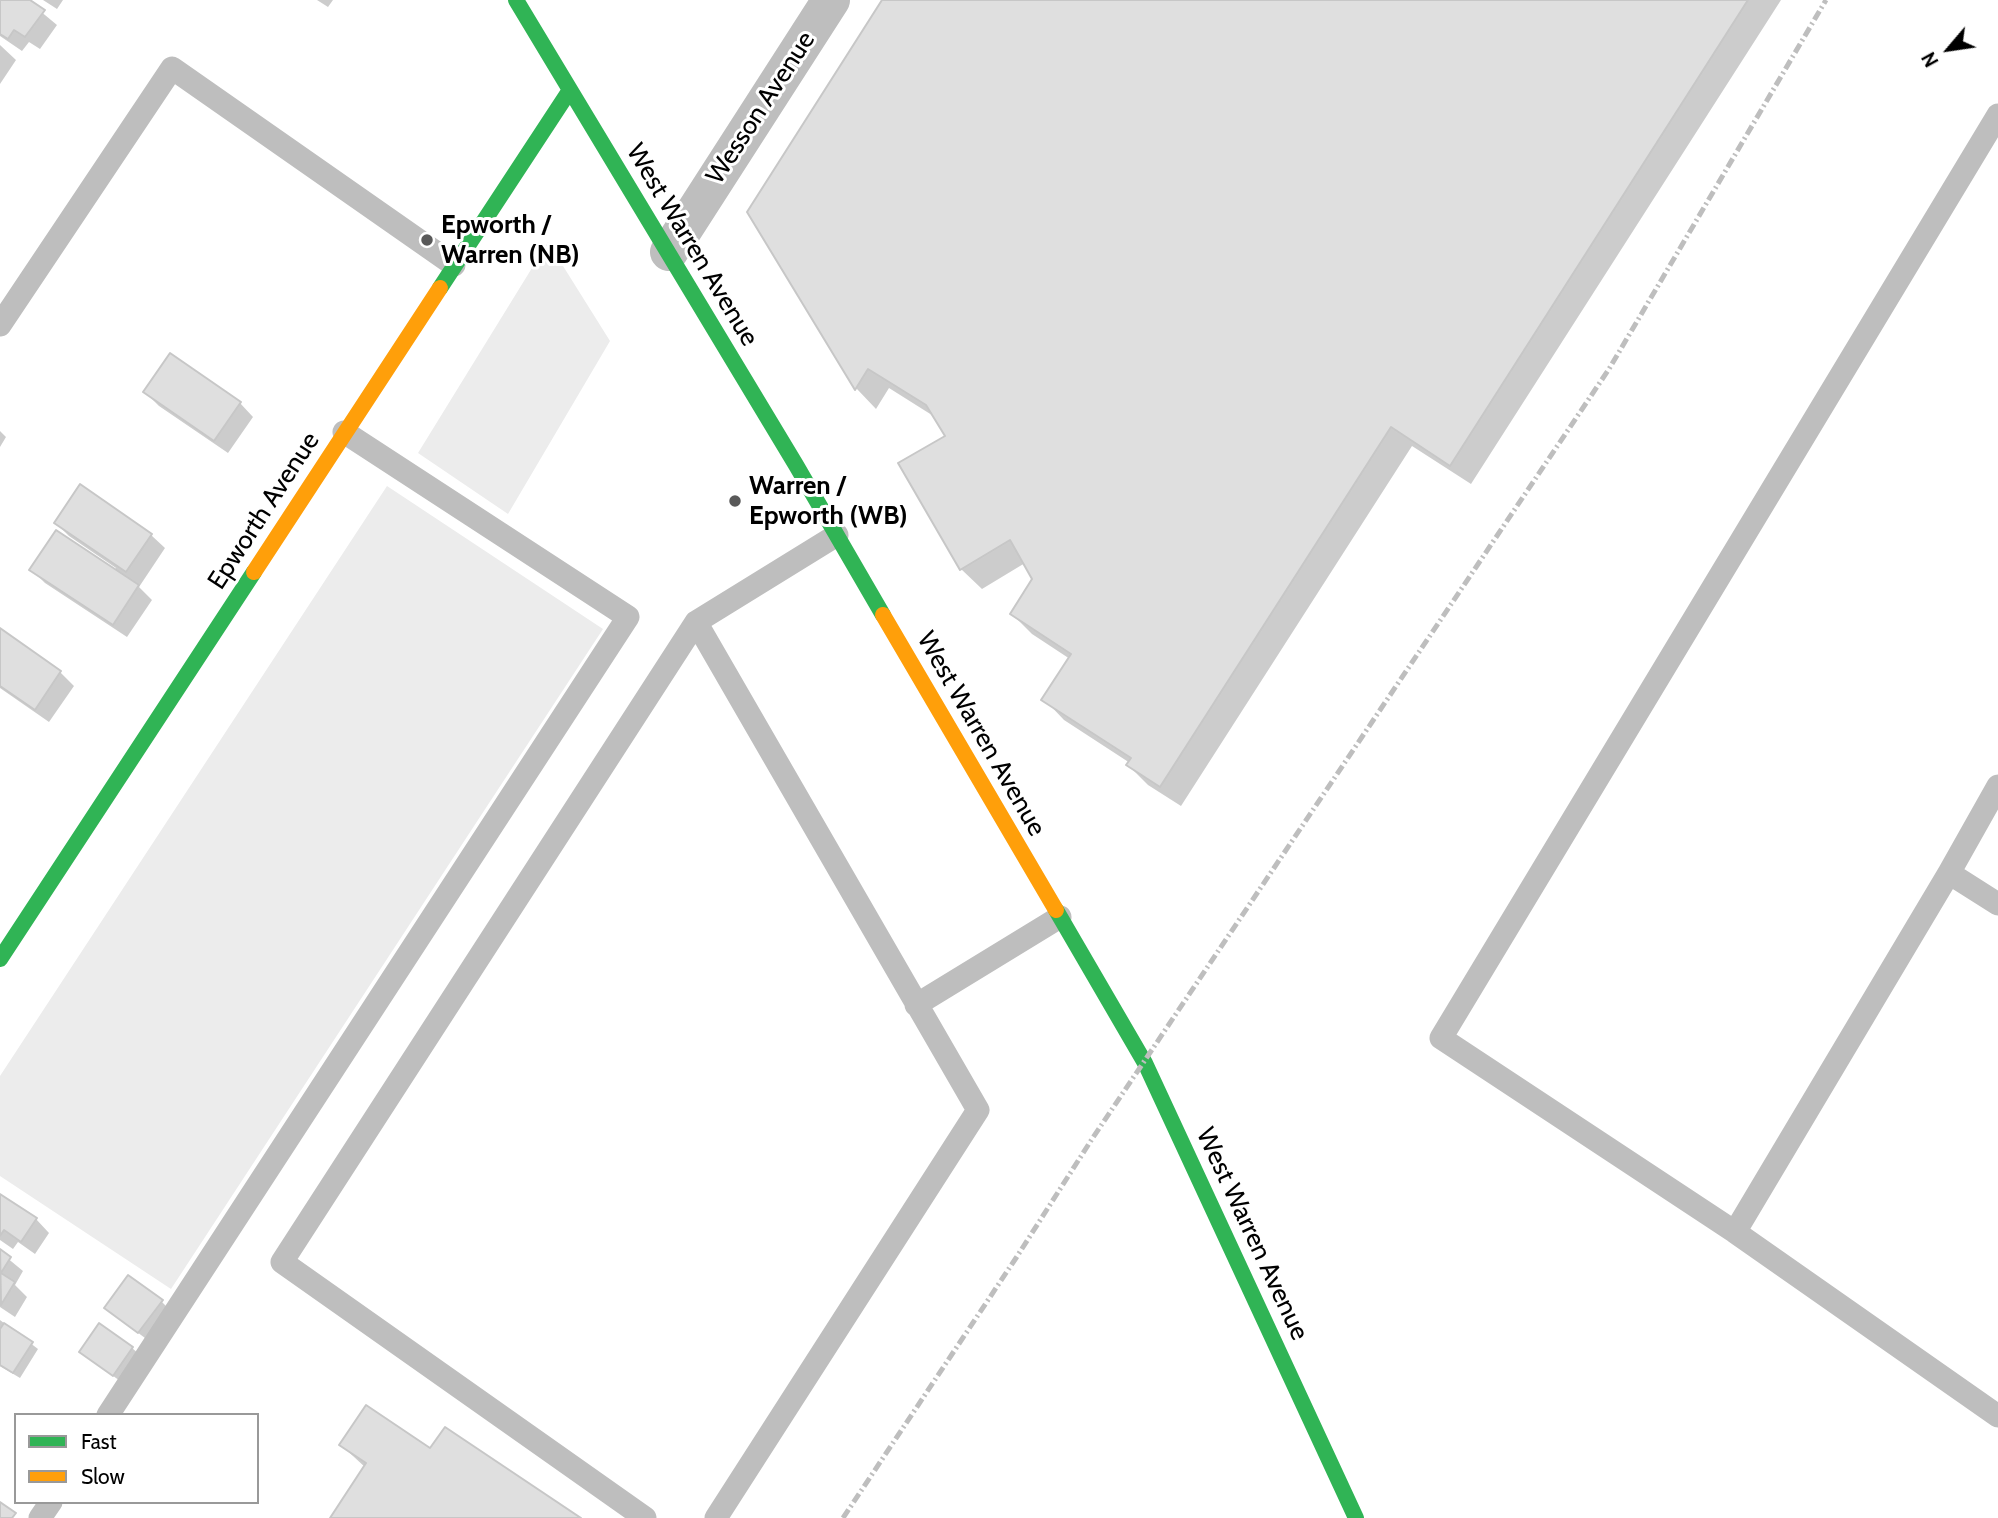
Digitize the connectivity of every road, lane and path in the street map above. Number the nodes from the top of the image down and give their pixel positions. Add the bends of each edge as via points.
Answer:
1 (516, 0) edge
2 (831, 0) edge
3 (570, 90) junction
4 (1998, 115) edge
5 (668, 252) junction
6 (454, 265) junction
7 (0, 325) edge
8 (344, 432) junction
9 (837, 535) junction
10 (696, 622) junction
11 (1998, 786) edge
12 (1949, 873) junction
13 (1998, 904) edge
14 (1059, 917) junction
15 (11, 919) edge
16 (0, 959) edge
17 (916, 1005) junction
18 (1735, 1232) junction
19 (109, 1413) edge
20 (1998, 1416) edge
21 (645, 1518) edge
22 (716, 1518) edge
23 (1356, 1518) edge

1 - 3 main road, West Warren Avenue
2 - 5 street, Wesson Avenue
3 - 5 main road, West Warren Avenue
3 - 6 main road, Epworth Avenue
4 - 18 lane via 1441,1038
5 - 9 main road, West Warren Avenue
6 - 7 lane via 173,68
6 - 8 main road, Epworth Avenue
8 - 15 main road, Epworth Avenue
8 - 19 lane via 628,617
9 - 10 lane
9 - 14 main road, West Warren Avenue
10 - 17 lane
10 - 21 lane via 282,1262
11 - 12 lane
12 - 13 lane
12 - 18 lane
14 - 17 lane
14 - 23 main road, West Warren Avenue via 1145,1063
15 - 16 main road, Epworth Avenue
17 - 22 lane via 978,1110
18 - 20 lane

